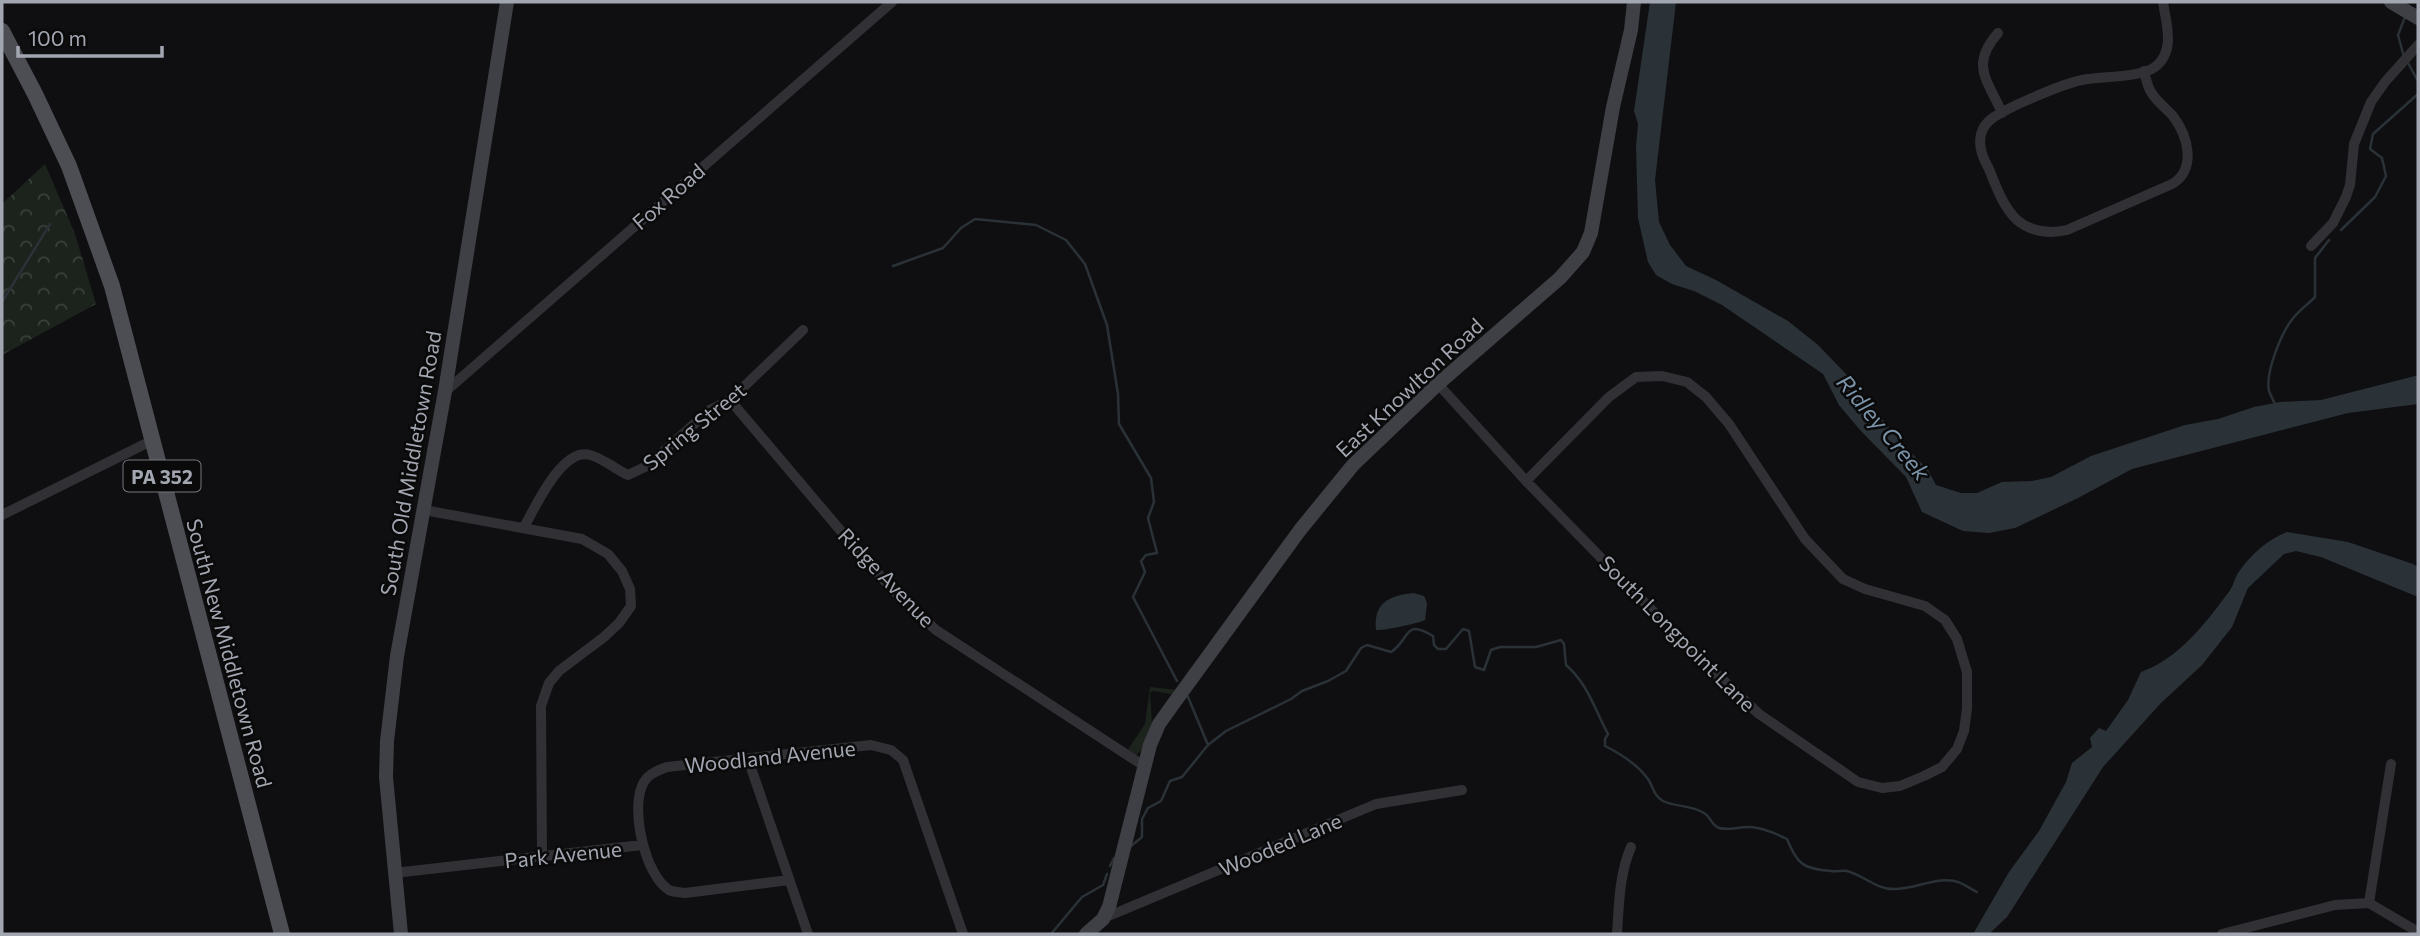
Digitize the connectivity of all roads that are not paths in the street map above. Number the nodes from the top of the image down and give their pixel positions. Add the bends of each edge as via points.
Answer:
1 (507, 2) edge
2 (892, 2) edge
3 (1634, 2) edge
4 (2163, 2) edge
5 (2394, 4) edge
6 (2418, 18) edge
7 (2, 31) edge
8 (1998, 33) dead end
9 (2418, 45) edge
10 (2144, 71) junction
11 (2002, 113) junction
12 (2311, 246) dead end
13 (803, 330) dead end
14 (1438, 384) junction
15 (445, 391) junction
16 (730, 400) junction
17 (153, 440) junction
18 (1526, 481) junction
19 (424, 510) junction
20 (2, 514) edge
21 (524, 527) junction
22 (748, 759) junction
23 (2391, 764) dead end
24 (1144, 766) junction
25 (1462, 790) dead end
26 (642, 845) junction
27 (1631, 847) dead end
28 (542, 856) junction
29 (394, 873) junction
30 (789, 880) junction
31 (2369, 903) junction
32 (1103, 919) junction
33 (2418, 932) edge
34 (282, 934) edge
35 (401, 934) edge
36 (808, 934) edge
37 (963, 934) edge
38 (1086, 934) edge
39 (1617, 934) edge
40 (2222, 934) edge

1 - 15 main road, South Old Middletown Road
2 - 15 street, Fox Road
3 - 14 main road, East Knowlton Road via 1591,233 1583,252 1528,307
4 - 10 street via 2167,49 2155,66
5 - 6 main road
7 - 17 main road, South New Middletown Road / PA 352 via 52,128 86,212 112,286
8 - 11 street via 1985,48 1983,64
9 - 12 street via 2371,102 2354,144 2346,197 2333,223
10 - 11 street via 2070,83
10 - 11 street via 2152,95 2172,115 2185,140 2184,172 2172,184 2067,230 2031,229 2006,206 1980,146 1985,126
13 - 16 street, Spring Street
14 - 18 street, South Longpoint Lane
14 - 24 main road, East Knowlton Road via 1353,465 1300,530 1166,713
15 - 19 main road, South Old Middletown Road
16 - 21 street, Spring Street via 710,410 648,466 628,475 589,454 576,456 560,467
16 - 24 street, Ridge Avenue via 869,563 936,630
17 - 20 street
17 - 34 main road, South New Middletown Road / PA 352
18 - 18 street, South Longpoint Lane via 1609,397 1636,377 1662,376 1687,382 1729,424 1805,539 1843,579 1925,606 1945,620 1957,639 1967,672 1967,708 1957,749 1942,767 1900,786 1882,788 1858,782 1759,713
19 - 21 street
19 - 29 main road, South Old Middletown Road via 397,656 387,741
21 - 28 street via 582,539 608,554 630,589 631,606 604,637 549,683 541,706
22 - 26 street, Woodland Avenue via 652,772 639,800
22 - 30 street
22 - 37 street, Woodland Avenue via 871,745 891,750 903,760
23 - 31 street
24 - 32 main road, East Knowlton Road
25 - 32 street, Wooded Lane via 1376,804
26 - 28 street, Park Avenue
26 - 30 street, Park Avenue via 655,876 669,890 685,893
27 - 39 street via 1621,878
28 - 29 street, Park Avenue
29 - 35 main road, South Old Middletown Road
30 - 36 street
31 - 33 street
31 - 40 street via 2335,905
32 - 38 main road, East Knowlton Road

